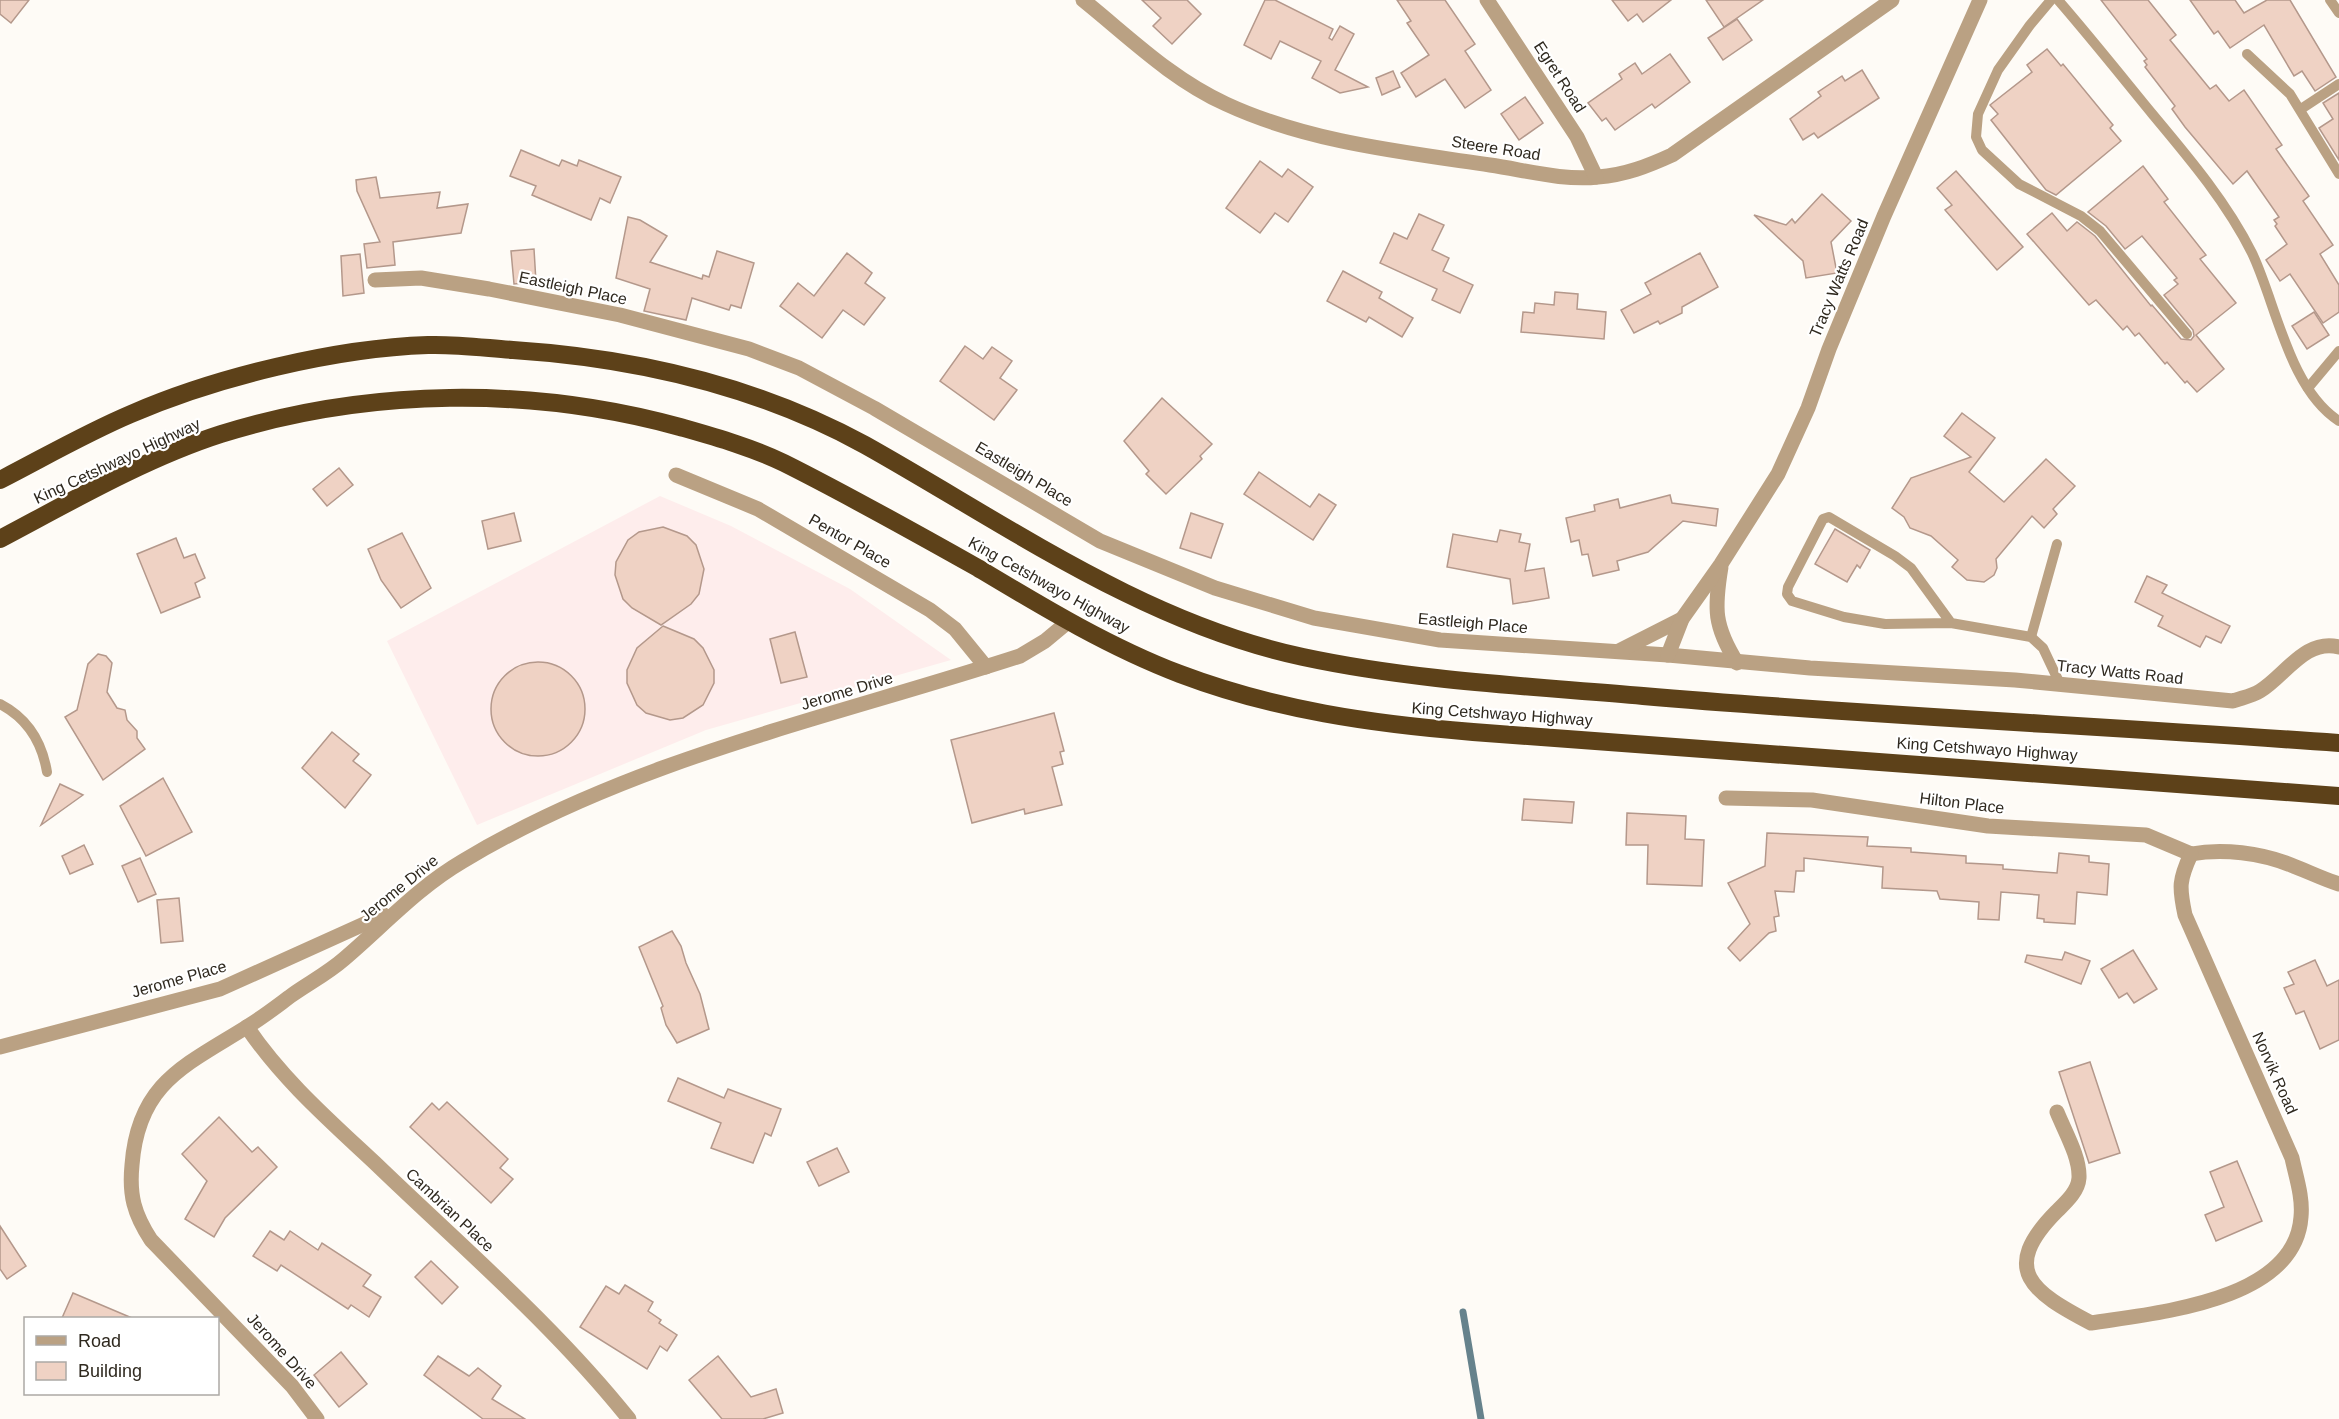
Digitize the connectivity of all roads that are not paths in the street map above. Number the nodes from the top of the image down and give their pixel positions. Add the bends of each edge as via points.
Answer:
1 (1083, 0) edge
2 (1487, 0) edge
3 (1892, 0) edge
4 (1980, 0) edge
5 (2051, 0) edge
6 (2058, 0) edge
7 (2330, 0) edge
8 (2339, 13) edge
9 (2247, 54) dead end
10 (2339, 84) edge
11 (2301, 109) junction
12 (2339, 174) edge
13 (1596, 177) junction
14 (375, 280) dead end
15 (2187, 334) dead end
16 (2339, 351) edge
17 (2308, 388) junction
18 (2339, 420) edge
19 (676, 475) dead end
20 (0, 480) edge
21 (0, 539) edge
22 (2057, 544) dead end
23 (1722, 564) junction
24 (1682, 619) junction
25 (1069, 621) junction
26 (1951, 623) junction
27 (2031, 637) junction
28 (2339, 647) edge
29 (1619, 651) junction
30 (1668, 655) junction
31 (1737, 663) junction
32 (986, 667) junction
33 (2060, 684) junction
34 (0, 704) edge
35 (2336, 741) edge
36 (47, 772) dead end
37 (2339, 796) edge
38 (1726, 798) dead end
39 (2191, 854) junction
40 (2339, 884) edge
41 (395, 910) junction
42 (247, 1027) junction
43 (0, 1047) edge
44 (2057, 1112) dead end
45 (317, 1419) edge
46 (629, 1419) edge

1 - 13 street, Steere Road via 1143,52 1184,80 1258,117 1365,145 1551,174
2 - 13 street, Egret Road via 1577,137
3 - 13 street, Steere Road via 1672,154 1635,170
4 - 23 street, Tracy Watts Road via 1884,216 1778,474
5 - 15 lane via 1998,70 1978,114 1976,137 1982,150 2019,184 2081,216 2100,231
6 - 17 lane via 2202,173 2252,254 2278,324
7 - 8 lane
9 - 11 lane via 2279,82
10 - 11 lane
11 - 12 lane
14 - 29 street, Eastleigh Place via 421,278 489,289 620,315 749,348 799,368 874,408 1100,541 1215,588 1303,615 1440,640
16 - 17 lane
17 - 18 lane via 2320,406
19 - 32 street, Pentor Place via 758,509 930,610 955,629
20 - 35 highway, King Cetshwayo Highway via 133,413 278,367 430,345 561,353 632,363 724,387 789,410 858,441 1126,594 1233,638 1296,655 1438,678 1790,708
21 - 25 highway, King Cetshwayo Highway via 99,486 219,435 307,412 354,405 429,399 531,400 602,408 664,423 781,462 909,529
22 - 27 lane
23 - 24 street, Tracy Watts Road
23 - 31 street, Tracy Watts Road via 1716,617
24 - 29 street
24 - 30 street, Tracy Watts Road
25 - 32 street, Jerome Drive via 1020,656
25 - 37 highway, King Cetshwayo Highway via 1180,674 1334,717 1473,732
26 - 26 lane via 1884,624 1844,617 1792,601 1788,587 1823,519 1829,517 1911,568
26 - 27 lane
27 - 33 lane via 2043,648
28 - 33 street, Tracy Watts Road via 2323,645 2310,650 2258,693 2233,701
29 - 30 street, Eastleigh Place
30 - 31 street, Tracy Watts Road
31 - 33 street, Tracy Watts Road
32 - 41 street, Jerome Drive via 692,756 619,784 466,859 431,880
34 - 36 lane via 31,730 45,755
38 - 39 street, Hilton Place via 1812,800 1988,826 2146,835
39 - 40 street via 2215,850 2256,856
39 - 44 street, Norvik Road via 2181,877 2185,915 2292,1158 2300,1191 2297,1238 2286,1256 2256,1282 2202,1303 2091,1323 2033,1283 2025,1267 2027,1252 2040,1230 2078,1184 2076,1161
41 - 42 street, Jerome Drive via 343,960
41 - 43 street, Jerome Place via 220,989
42 - 45 street, Jerome Drive via 180,1069 156,1091 133,1142 132,1205 150,1240 292,1386
42 - 46 street, Cambrian Place via 296,1089 498,1280 600,1383

